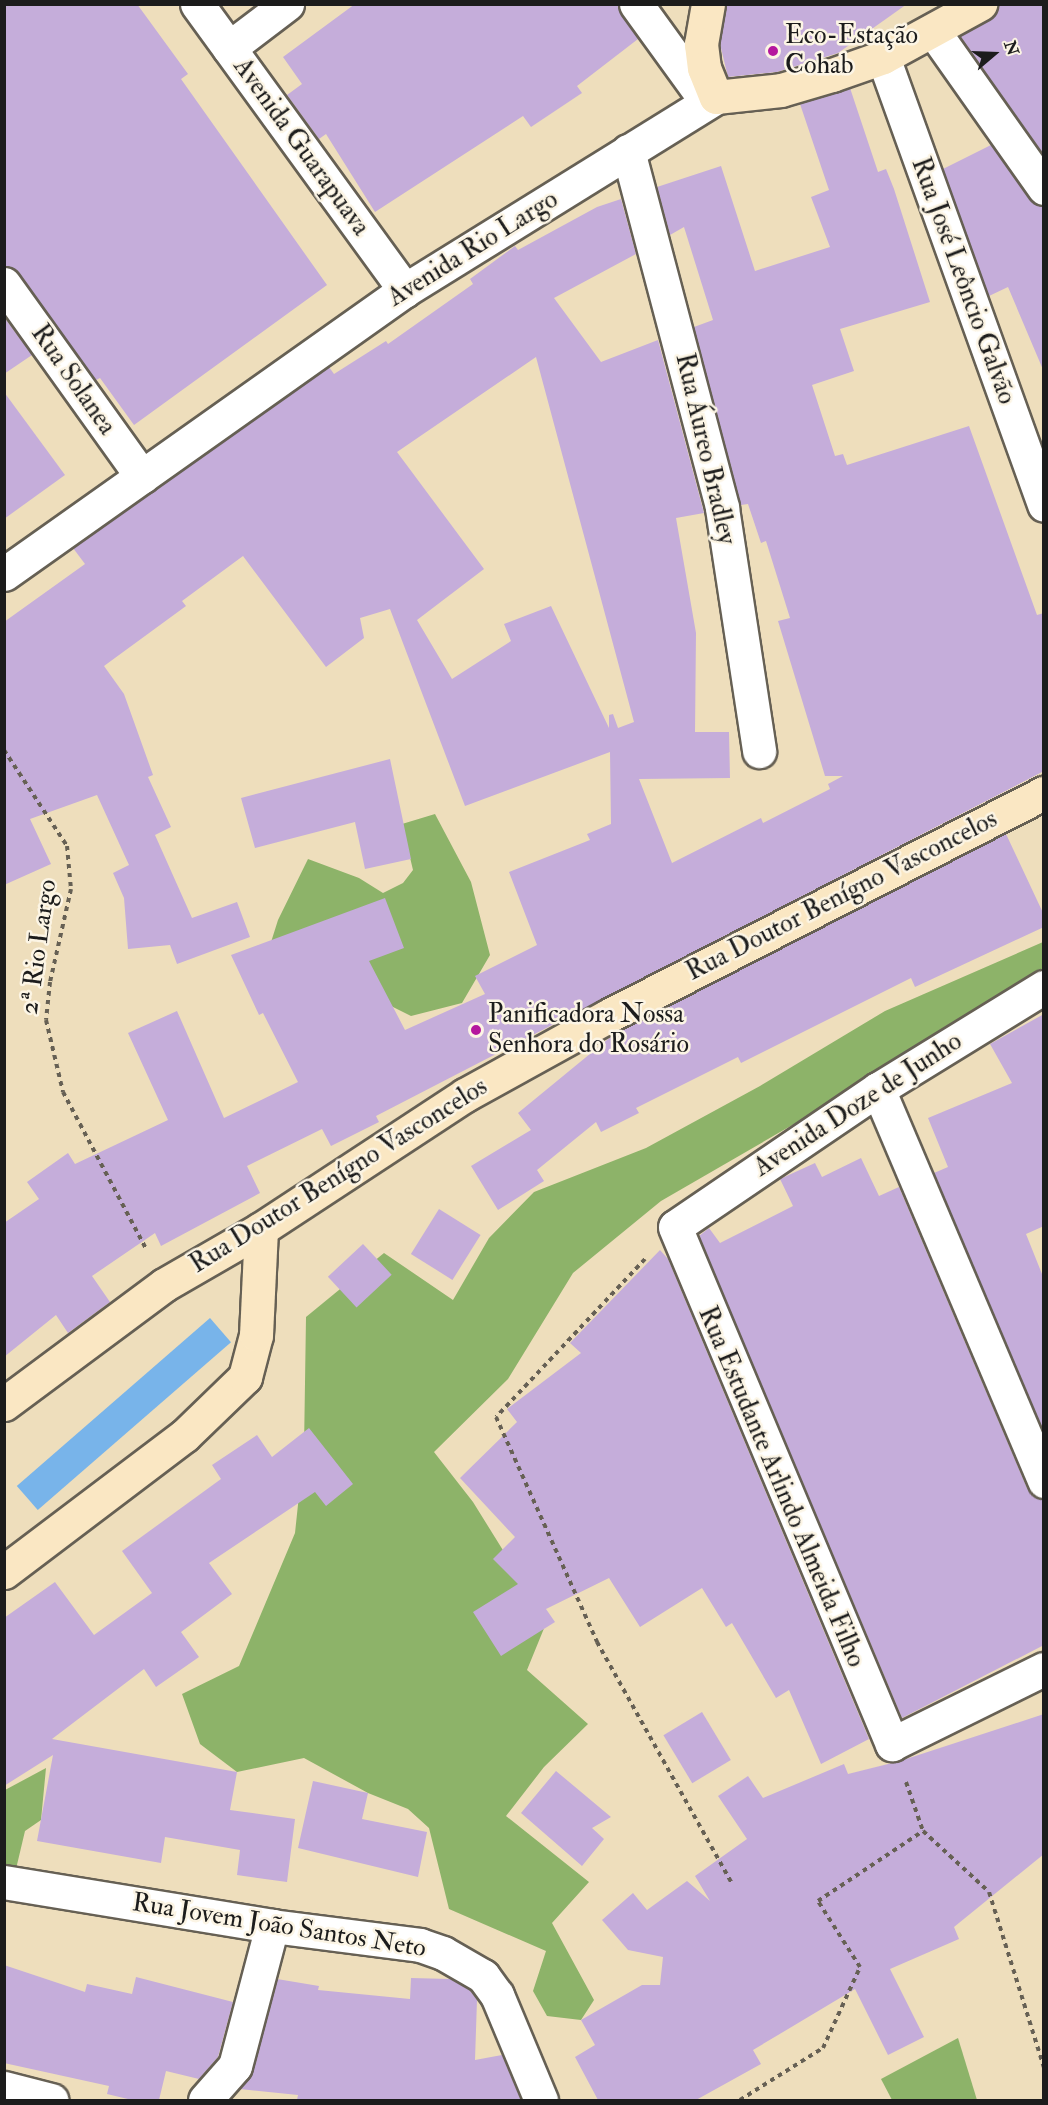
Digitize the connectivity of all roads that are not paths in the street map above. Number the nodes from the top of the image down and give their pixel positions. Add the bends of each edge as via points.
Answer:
1 (197, 4) edge
2 (287, 4) edge
3 (636, 4) edge
4 (708, 4) edge
5 (980, 4) edge
6 (934, 32) junction
7 (229, 48) junction
8 (883, 57) junction
9 (712, 99) junction
10 (628, 151) junction
11 (1044, 188) edge
12 (4, 284) edge
13 (405, 290) junction
14 (142, 477) junction
15 (1044, 505) edge
16 (4, 574) edge
17 (759, 751) dead end
18 (1044, 793) edge
19 (1044, 987) edge
20 (878, 1089) junction
21 (675, 1227) joint
22 (261, 1229) junction
23 (4, 1404) edge
24 (1044, 1481) edge
25 (4, 1572) edge
26 (1044, 1669) edge
27 (4, 1882) edge
28 (272, 1926) junction
29 (4, 2088) edge
30 (51, 2100) edge
31 (205, 2100) edge
32 (541, 2100) edge

1 - 7 street, Avenida Guarapuava
2 - 7 street
3 - 9 street
4 - 9 main road via 701,45
5 - 6 main road, Avenida Rio Largo
6 - 8 main road, Avenida Rio Largo
6 - 11 street
7 - 13 street, Avenida Guarapuava
8 - 9 main road, Avenida Rio Largo via 781,90
8 - 15 street, Rua José Leôncio Galvão
9 - 10 street, Avenida Rio Largo
10 - 13 street, Avenida Rio Largo
10 - 17 street, Rua Áureo Bradley via 722,508
12 - 14 street, Rua Solanea
13 - 14 street, Avenida Rio Largo
14 - 16 street, Avenida Rio Largo
18 - 22 main road, Rua Doutor Benígno Vasconcelos via 608,1016 465,1095
19 - 20 street, Avenida Doze de Junho
20 - 21 street, Avenida Doze de Junho
20 - 24 street
21 - 26 street, Rua Estudante Arlindo Almeida Filho via 892,1744
22 - 23 main road, Rua Doutor Benígno Vasconcelos via 164,1284
22 - 25 main road via 256,1335 245,1377 184,1436
27 - 28 street, Rua Jovem João Santos Neto
28 - 31 street via 235,2066
28 - 32 street, Rua Jovem João Santos Neto via 420,1945 473,1969 497,1995
29 - 30 street

